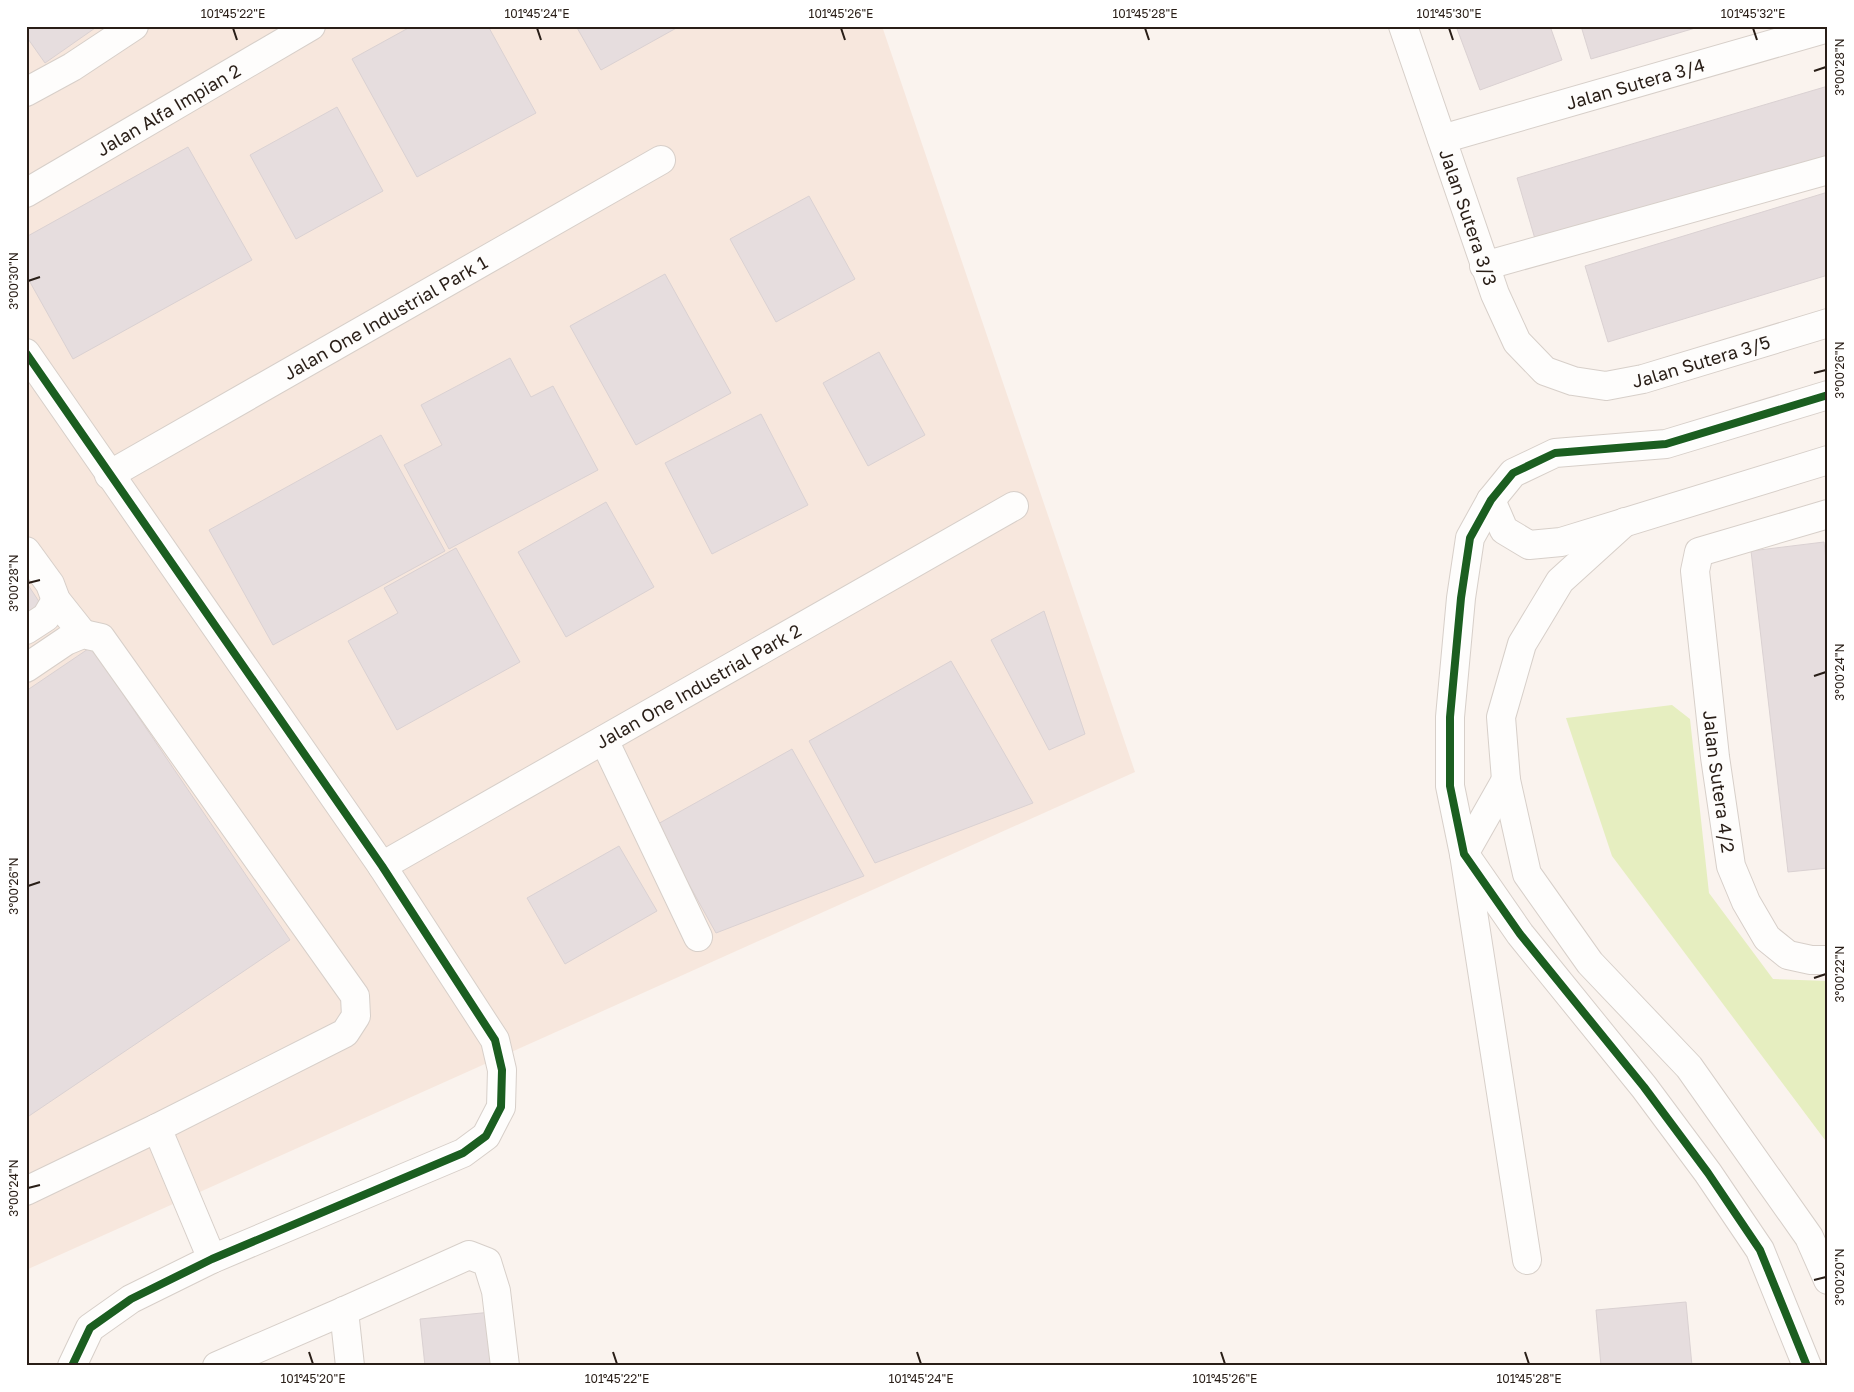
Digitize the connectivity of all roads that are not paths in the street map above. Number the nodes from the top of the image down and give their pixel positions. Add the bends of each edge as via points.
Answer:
1 (134, 26) edge
2 (1403, 26) edge
3 (306, 28) edge
4 (1828, 28) edge
5 (26, 92) edge
6 (1442, 139) junction
7 (661, 160) dead end
8 (1828, 170) edge
9 (26, 193) edge
10 (1484, 266) junction
11 (1828, 323) edge
12 (26, 353) edge
13 (1573, 381) joint
14 (1828, 395) edge
15 (1828, 460) edge
16 (109, 475) junction
17 (1491, 500) junction
18 (1014, 506) dead end
19 (1827, 520) edge
20 (1625, 522) junction
21 (26, 551) edge
22 (56, 600) junction
23 (26, 630) edge
24 (82, 634) junction
25 (26, 668) edge
26 (604, 740) junction
27 (1506, 780) junction
28 (1464, 854) junction
29 (382, 866) junction
30 (698, 937) dead end
31 (1828, 960) edge
32 (157, 1128) junction
33 (26, 1191) edge
34 (212, 1260) junction
35 (1527, 1260) dead end
36 (1828, 1280) edge
37 (344, 1311) junction
38 (72, 1366) edge
39 (217, 1366) edge
40 (350, 1366) edge
41 (505, 1366) edge
42 (1807, 1366) edge

1 - 5 street via 72,67
2 - 6 street, Jalan Sutera 3/3
3 - 9 street, Jalan Alfa Impian 2
4 - 6 street, Jalan Sutera 3/4
6 - 10 street, Jalan Sutera 3/3
7 - 16 street, Jalan One Industrial Park 1
8 - 10 street
10 - 13 street, Jalan Sutera 3/3 via 1517,342 1545,370
11 - 13 street, Jalan Sutera 3/5 via 1644,379 1606,386
12 - 16 street
14 - 17 street via 1666,444 1554,453 1513,473
15 - 20 street
16 - 29 street
17 - 20 street via 1504,530 1529,546 1561,542
17 - 28 street via 1470,538 1450,717 1450,786
18 - 26 street, Jalan One Industrial Park 2
19 - 31 street, Jalan Sutera 4/2 via 1699,552 1695,571 1714,757 1731,866 1746,902 1767,938 1788,955
20 - 27 street via 1560,581 1522,644 1501,717
21 - 22 street via 50,584
22 - 23 street via 46,617
22 - 24 street
24 - 25 street
24 - 32 street via 101,638 356,996 356,1016 345,1033
26 - 29 street, Jalan One Industrial Park 2
26 - 30 street
27 - 28 street
27 - 36 street via 1527,874 1590,964 1689,1067 1810,1237
28 - 35 street
28 - 42 street via 1520,934 1644,1087 1760,1250
29 - 34 street via 495,1040 502,1070 501,1107 486,1136 463,1153
32 - 33 street
32 - 34 street
34 - 38 street via 131,1299 90,1328
37 - 39 street
37 - 40 street
37 - 41 street via 469,1255 487,1262 496,1291

